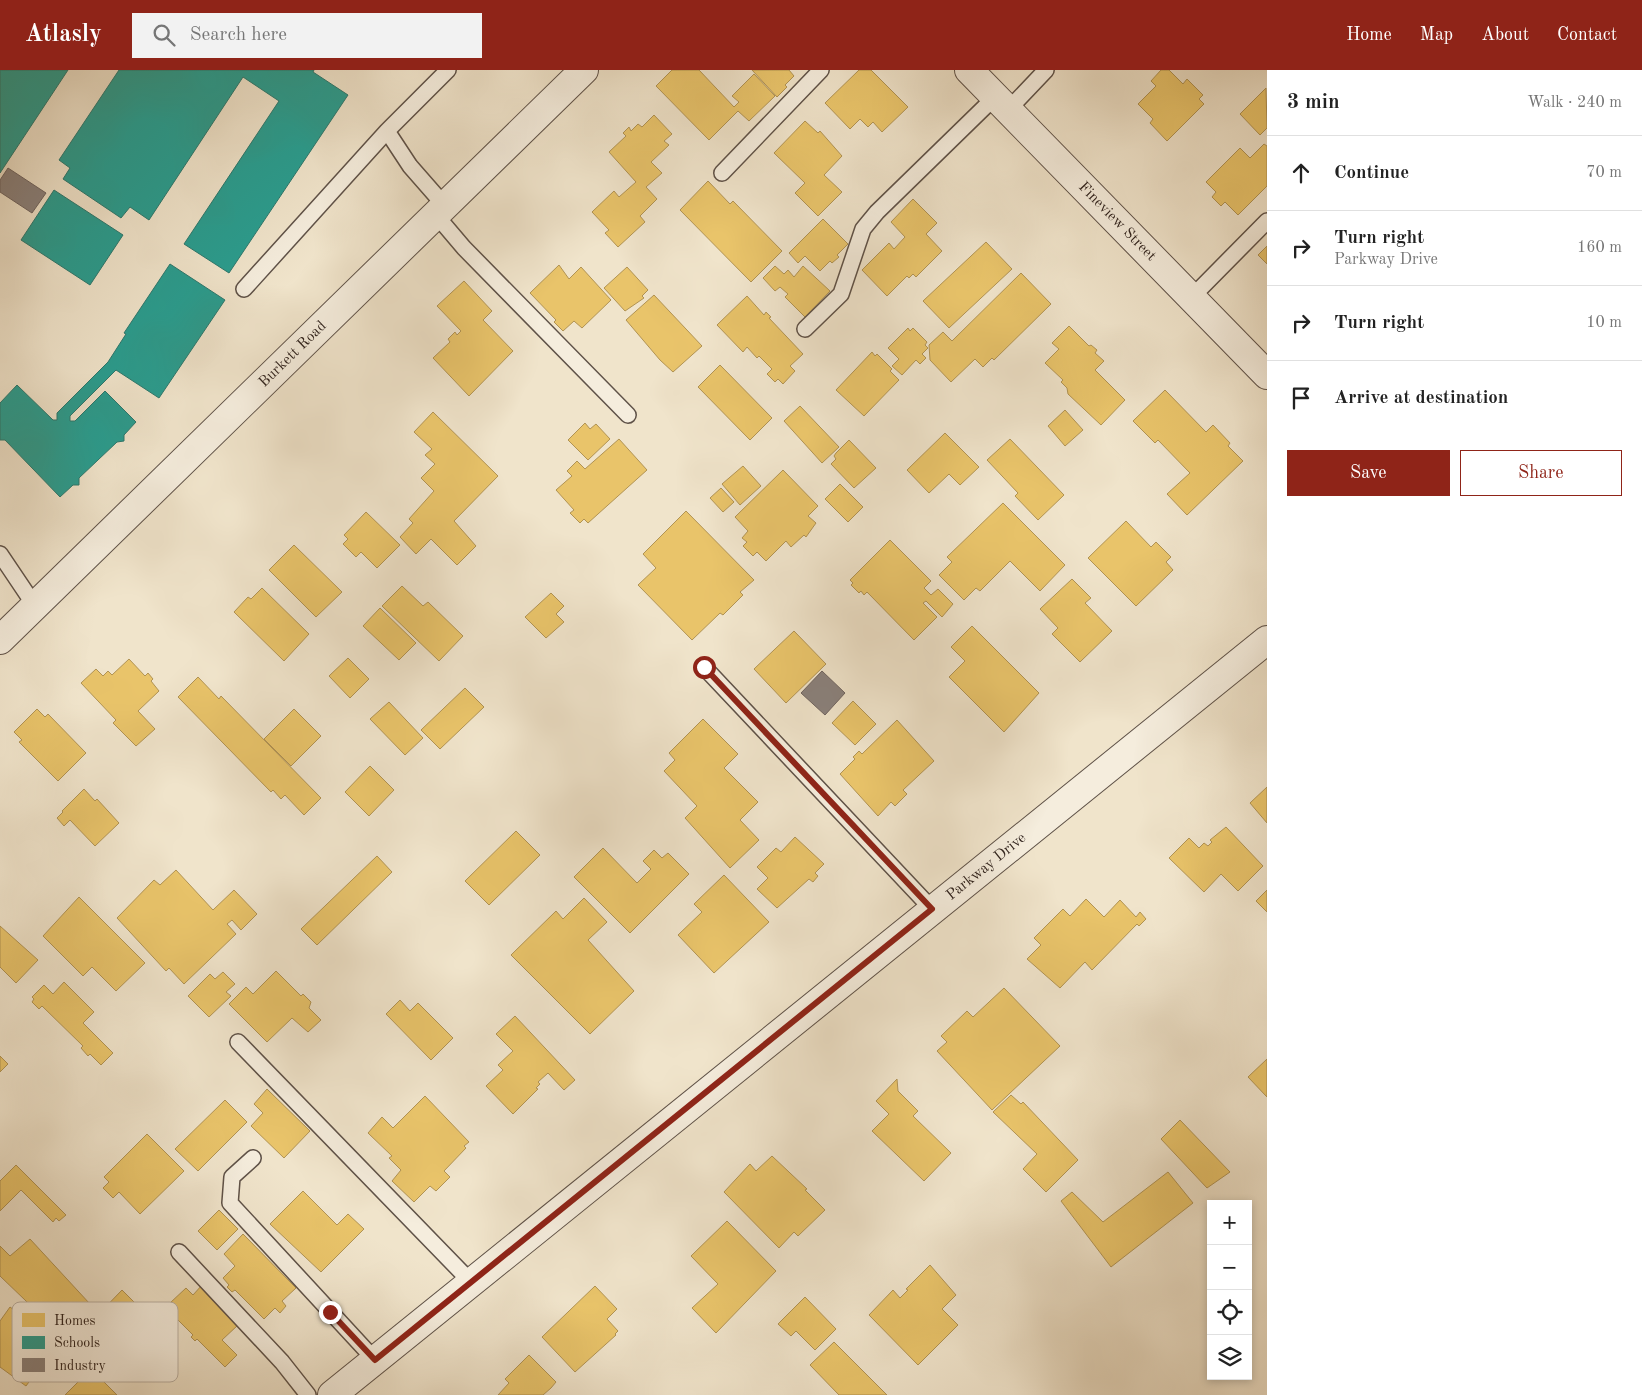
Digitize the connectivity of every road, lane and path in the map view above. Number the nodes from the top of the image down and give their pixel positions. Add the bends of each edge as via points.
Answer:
1 (448, 70) edge
2 (584, 70) edge
3 (821, 70) edge
4 (969, 70) edge
5 (1046, 70) edge
6 (1001, 103) junction
7 (387, 130) junction
8 (722, 173) dead end
9 (440, 210) junction
10 (1267, 221) edge
11 (244, 289) dead end
12 (1192, 298) junction
13 (805, 329) dead end
14 (1267, 375) edge
15 (628, 415) dead end
16 (0, 554) edge
17 (35, 606) junction
18 (0, 640) edge
19 (1267, 640) edge
20 (704, 667) dead end
21 (932, 909) junction
22 (238, 1042) dead end
23 (253, 1158) dead end
24 (179, 1252) dead end
25 (471, 1282) junction
26 (375, 1360) junction
27 (308, 1395) edge
28 (332, 1395) edge

1 - 7 lane
2 - 9 street, Burkett Road
3 - 8 lane
4 - 6 street, Fineview Street
5 - 6 lane
6 - 12 street, Fineview Street
6 - 13 lane via 877,212 863,229 841,294
7 - 9 lane
7 - 11 lane
9 - 15 lane via 464,248
9 - 17 street, Burkett Road
10 - 12 lane
12 - 14 street, Fineview Street
16 - 17 lane
17 - 18 street, Burkett Road
19 - 21 street, Parkway Drive
20 - 21 lane
21 - 25 street, Parkway Drive
22 - 25 lane
23 - 26 lane via 232,1177 230,1204
24 - 27 lane via 282,1362
25 - 26 street, Parkway Drive
26 - 28 street, Parkway Drive

